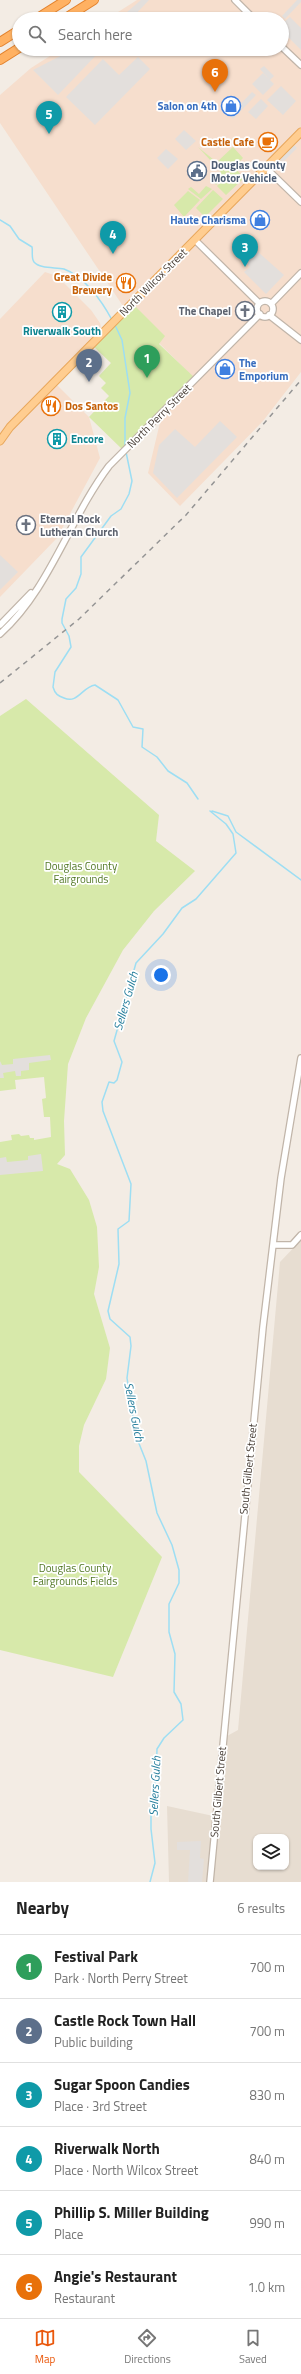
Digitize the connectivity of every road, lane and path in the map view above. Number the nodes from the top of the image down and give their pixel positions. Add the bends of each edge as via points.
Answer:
1 (66, 0) edge
2 (94, 0) edge
3 (234, 0) edge
4 (47, 12) edge
5 (75, 12) edge
6 (247, 12) edge
7 (12, 34) edge
8 (0, 42) edge
9 (12, 52) edge
10 (289, 54) edge
11 (0, 60) edge
12 (301, 65) edge
13 (301, 132) edge
14 (266, 168) junction
15 (301, 202) edge
16 (195, 240) junction
17 (301, 273) edge
18 (259, 303) junction
19 (271, 304) junction
20 (260, 314) junction
21 (269, 315) junction
22 (301, 340) edge
23 (2, 432) edge
24 (0, 441) edge
25 (40, 582) junction
26 (0, 625) edge
27 (0, 634) edge
28 (301, 1058) edge
29 (301, 1235) edge
30 (272, 1245) junction
31 (210, 1882) edge

1 - 4 highway
2 - 5 highway
3 - 6 street
7 - 8 highway
9 - 11 highway
10 - 12 street
13 - 14 main road, North Wilcox Street
14 - 15 street
14 - 16 main road, North Wilcox Street
16 - 18 street
16 - 23 main road, North Wilcox Street
17 - 19 street
18 - 19 street via 266,301
18 - 20 street via 257,308
19 - 21 street via 272,310
20 - 21 street
20 - 25 street, North Perry Street via 109,466
21 - 22 street
23 - 24 main road, North Wilcox Street via 6,436
25 - 26 street
25 - 27 street via 21,612
28 - 30 street, South Gilbert Street
29 - 30 street via 292,1244
30 - 31 street, South Gilbert Street

